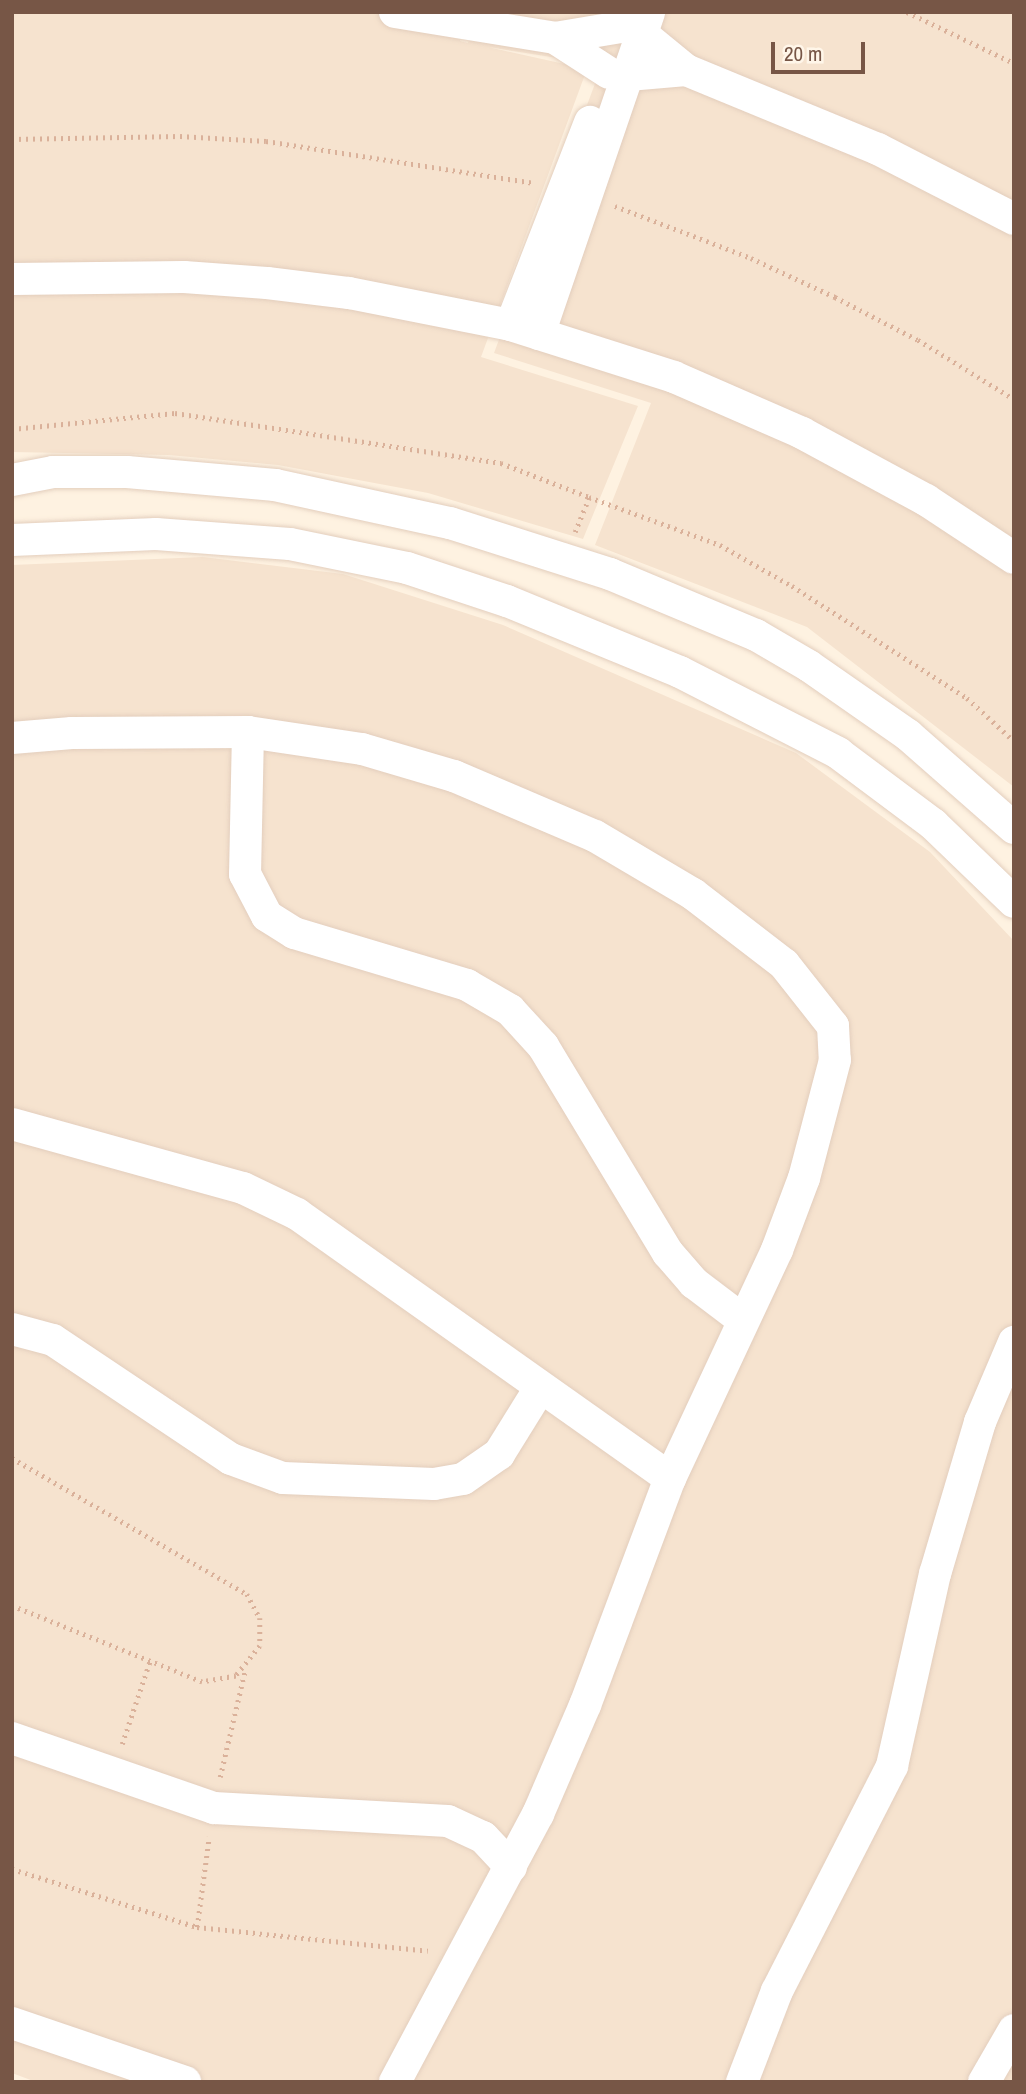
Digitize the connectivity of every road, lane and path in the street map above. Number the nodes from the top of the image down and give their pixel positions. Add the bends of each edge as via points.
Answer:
1 (395, 12) edge
2 (907, 12) edge
3 (637, 21) edge
4 (555, 38) junction
5 (1014, 63) edge
6 (686, 70) junction
7 (618, 74) junction
8 (12, 139) edge
9 (575, 192) junction
10 (1014, 219) edge
11 (12, 279) edge
12 (525, 330) junction
13 (1014, 399) edge
14 (12, 429) edge
15 (12, 480) edge
16 (589, 497) junction
17 (12, 540) edge
18 (1014, 558) edge
19 (566, 559) junction
20 (248, 732) junction
21 (12, 738) edge
22 (1014, 741) edge
23 (1014, 828) edge
24 (1014, 902) edge
25 (12, 1124) edge
26 (743, 1320) junction
27 (12, 1329) edge
28 (1011, 1355) edge
29 (540, 1388) junction
30 (12, 1458) edge
31 (670, 1478) junction
32 (12, 1606) edge
33 (150, 1661) junction
34 (12, 1738) edge
35 (113, 1772) junction
36 (511, 1867) junction
37 (12, 1869) edge
38 (463, 1955) junction
39 (12, 2023) edge
40 (1014, 2029) edge
41 (186, 2082) edge
42 (395, 2082) edge
43 (742, 2082) edge
44 (984, 2082) edge

1 - 4 street
2 - 5 path
3 - 4 street
3 - 6 street
3 - 7 street
4 - 7 street
6 - 7 street
6 - 10 street via 878,149
7 - 9 street
8 - 9 path via 180,136 266,141
9 - 12 street
9 - 13 path via 751,258 835,297 918,340
11 - 12 street via 143,276 267,283 403,302
12 - 18 street via 674,377 803,433 926,500
14 - 16 path via 175,413 501,463
15 - 19 street via 53,472 127,472 275,485 450,523
16 - 19 path
16 - 22 path via 720,545 792,586 967,698
17 - 24 street via 156,534 290,544 407,568 495,596 598,635 787,723 886,787 953,842
19 - 23 street via 684,603 756,635 809,666 908,735
20 - 21 street via 86,732
20 - 26 street via 245,874 267,916 294,933 467,985 510,1010 543,1046 668,1254 694,1283
20 - 26 street via 362,749 543,812 684,888 784,964 814,977 840,998 857,1034 854,1061 839,1109
25 - 29 street via 270,1199 323,1230
26 - 31 street
27 - 29 street via 53,1340 231,1459 265,1474 301,1480 434,1484 463,1479 499,1454
28 - 43 street via 980,1422 935,1574 892,1766 778,1991
29 - 31 street
30 - 33 path via 235,1586 255,1605 260,1646 236,1676 202,1682
31 - 36 street via 563,1760
32 - 33 path
33 - 35 path
34 - 35 street
35 - 36 street via 235,1812 448,1821 483,1837
36 - 38 street
37 - 38 path via 197,1927
38 - 42 street
39 - 41 street
40 - 44 street

